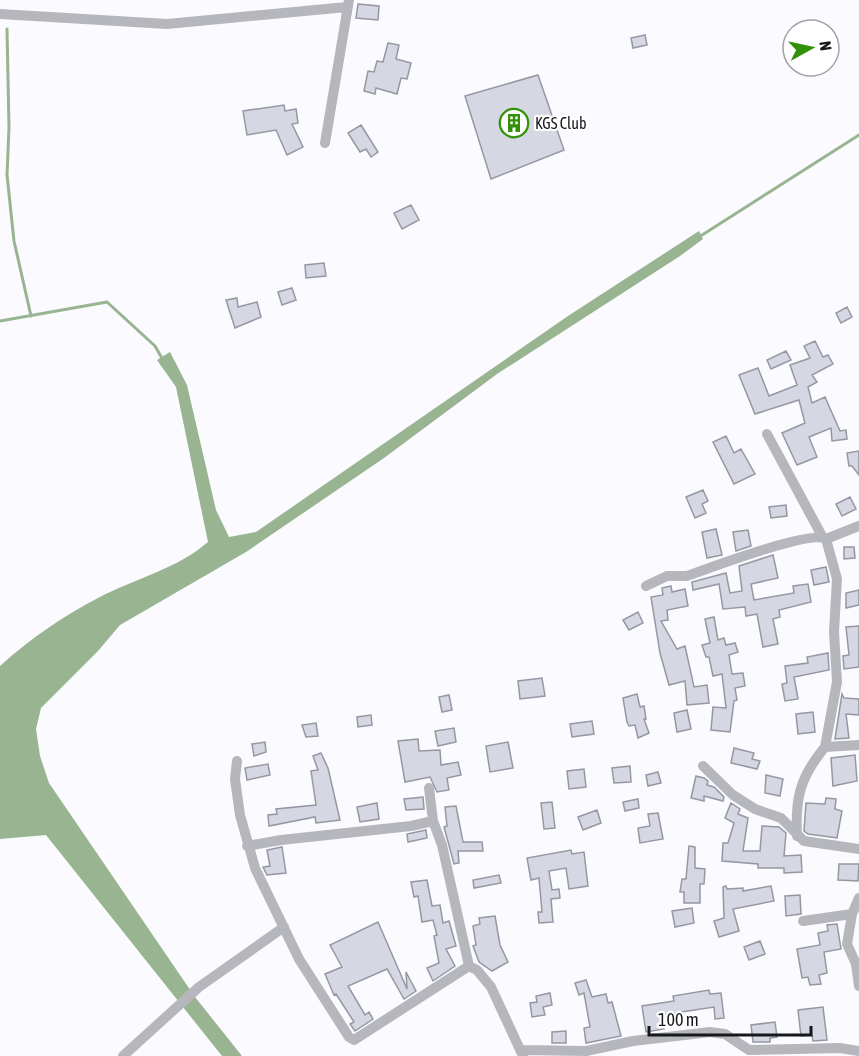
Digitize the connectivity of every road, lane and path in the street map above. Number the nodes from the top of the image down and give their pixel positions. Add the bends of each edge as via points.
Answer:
1 (348, 4) edge
2 (0, 14) edge
3 (326, 143) dead end
4 (767, 434) dead end
5 (859, 526) edge
6 (824, 538) junction
7 (646, 586) dead end
8 (859, 745) edge
9 (825, 747) junction
10 (237, 761) dead end
11 (704, 766) dead end
12 (429, 788) dead end
13 (433, 821) junction
14 (797, 836) junction
15 (247, 846) junction
16 (859, 849) edge
17 (859, 898) edge
18 (852, 914) junction
19 (803, 921) dead end
20 (284, 927) junction
21 (470, 966) junction
22 (859, 986) edge
23 (859, 1051) edge
24 (523, 1053) edge
25 (123, 1056) edge

1 - 2 street via 167,24
1 - 3 street
4 - 6 street
5 - 6 street
6 - 7 street via 800,539 687,576 667,576
6 - 9 street via 837,579 837,682
8 - 9 street
9 - 14 street via 810,765 795,804
10 - 15 street via 235,779
11 - 14 street via 733,795 755,809 781,818
12 - 13 street
13 - 15 street
13 - 21 street
14 - 16 street via 804,841
15 - 20 street
17 - 18 street
18 - 19 street
18 - 22 street via 847,944 856,964
20 - 21 street via 304,968 354,1040
20 - 25 street via 199,987
21 - 24 street via 486,979
23 - 24 street via 749,1050 725,1034 710,1032 586,1051

